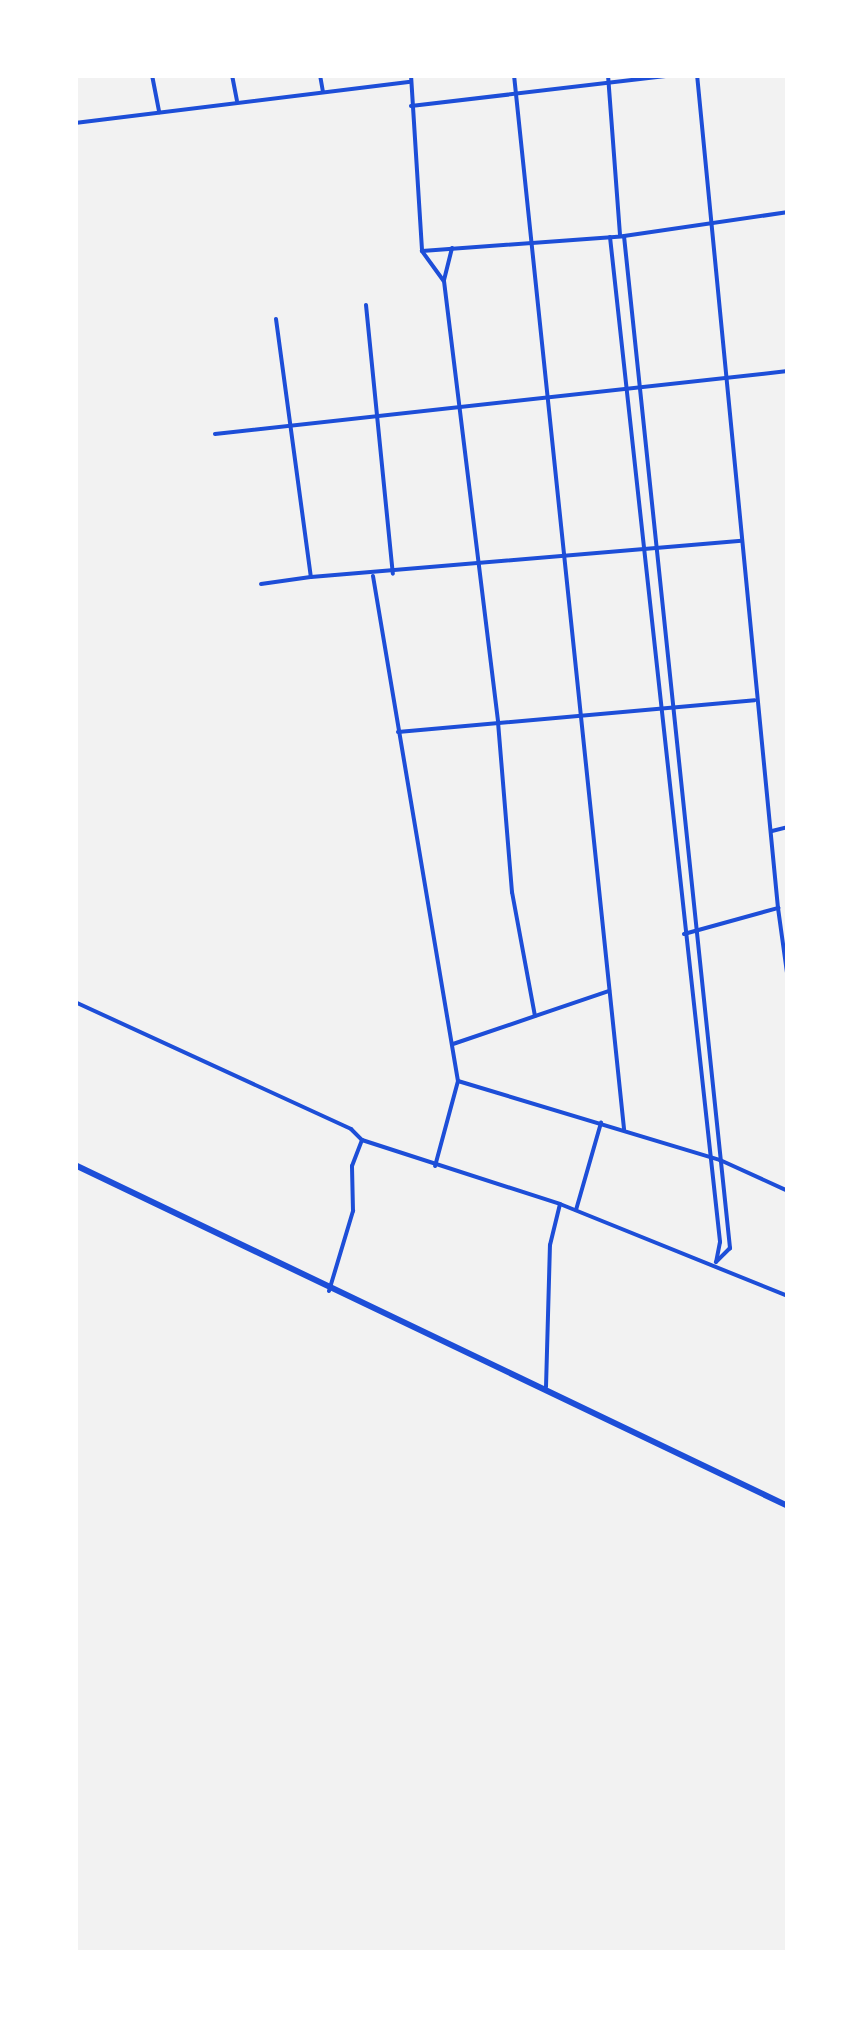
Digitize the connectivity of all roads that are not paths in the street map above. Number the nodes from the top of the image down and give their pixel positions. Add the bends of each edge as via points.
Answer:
1 (152, 75) edge
2 (232, 75) edge
3 (320, 75) edge
4 (411, 75) edge
5 (514, 75) edge
6 (608, 75) edge
7 (674, 75) edge
8 (697, 75) edge
9 (411, 82) junction
10 (610, 88) junction
11 (323, 92) junction
12 (516, 97) junction
13 (238, 101) junction
14 (411, 106) junction
15 (159, 112) junction
16 (75, 123) edge
17 (788, 212) edge
18 (711, 226) junction
19 (622, 236) junction
20 (610, 237) junction
21 (532, 242) junction
22 (452, 248) junction
23 (422, 250) junction
24 (444, 281) junction
25 (366, 305) dead end
26 (276, 319) dead end
27 (788, 371) edge
28 (726, 381) junction
29 (639, 389) junction
30 (625, 390) junction
31 (546, 396) junction
32 (460, 403) junction
33 (377, 414) junction
34 (291, 426) junction
35 (215, 434) dead end
36 (740, 541) junction
37 (656, 548) junction
38 (641, 549) junction
39 (564, 554) junction
40 (480, 567) junction
41 (394, 574) junction
42 (311, 576) junction
43 (372, 576) junction
44 (261, 584) dead end
45 (756, 700) junction
46 (673, 706) junction
47 (658, 707) junction
48 (580, 713) junction
49 (498, 722) junction
50 (398, 732) junction
51 (788, 827) edge
52 (772, 831) junction
53 (778, 908) junction
54 (695, 932) junction
55 (683, 934) junction
56 (788, 980) edge
57 (609, 992) junction
58 (75, 1002) edge
59 (535, 1016) junction
60 (451, 1045) junction
61 (458, 1081) junction
62 (602, 1122) junction
63 (624, 1129) junction
64 (362, 1140) junction
65 (708, 1156) junction
66 (720, 1160) junction
67 (75, 1165) edge
68 (434, 1166) junction
69 (788, 1190) edge
70 (560, 1204) junction
71 (576, 1210) junction
72 (716, 1262) junction
73 (329, 1291) junction
74 (788, 1296) edge
75 (546, 1392) junction
76 (788, 1506) edge

1 - 15 street
2 - 13 street
3 - 11 street
4 - 9 street
5 - 12 street
6 - 10 street
7 - 10 street
8 - 18 street
9 - 11 street
9 - 14 street
10 - 12 street
10 - 19 street
11 - 13 street
12 - 14 street
12 - 21 street
13 - 15 street
14 - 23 street
15 - 16 street
17 - 18 street
18 - 19 street
18 - 28 street
19 - 20 street
19 - 29 street
20 - 21 street
20 - 30 street
21 - 22 street
21 - 31 street
22 - 23 street
22 - 24 street
23 - 24 street
24 - 32 street
25 - 33 street
26 - 34 street
27 - 28 street
28 - 29 street
28 - 36 street
29 - 30 street
29 - 37 street
30 - 31 street
30 - 38 street
31 - 32 street
31 - 39 street
32 - 33 street
32 - 40 street
33 - 34 street
33 - 41 street
34 - 35 street
34 - 42 street
36 - 37 street
36 - 45 street
37 - 38 street
37 - 46 street
38 - 39 street
38 - 47 street
39 - 40 street
39 - 48 street
40 - 41 street
40 - 49 street
41 - 43 street
42 - 43 street
42 - 44 street
43 - 50 street
45 - 46 street
45 - 52 street
46 - 47 street
46 - 54 street
47 - 48 street
47 - 55 street
48 - 49 street
48 - 57 street
49 - 50 street
49 - 59 street via 512,892
50 - 60 street
51 - 52 street
52 - 53 street
53 - 54 street
53 - 56 street
54 - 55 street
54 - 66 street
55 - 65 street
57 - 59 street
57 - 63 street
58 - 64 street
59 - 60 street
60 - 61 street
61 - 62 street
61 - 68 street
62 - 63 street
62 - 71 street
63 - 65 street
64 - 68 street
64 - 73 street via 352,1166 354,1210
65 - 66 street
65 - 72 street via 720,1242
66 - 69 street
66 - 72 street via 730,1248
67 - 73 main road
68 - 70 street
70 - 71 street
70 - 75 street via 550,1245
71 - 72 street
72 - 74 street
73 - 75 main road
75 - 76 main road

